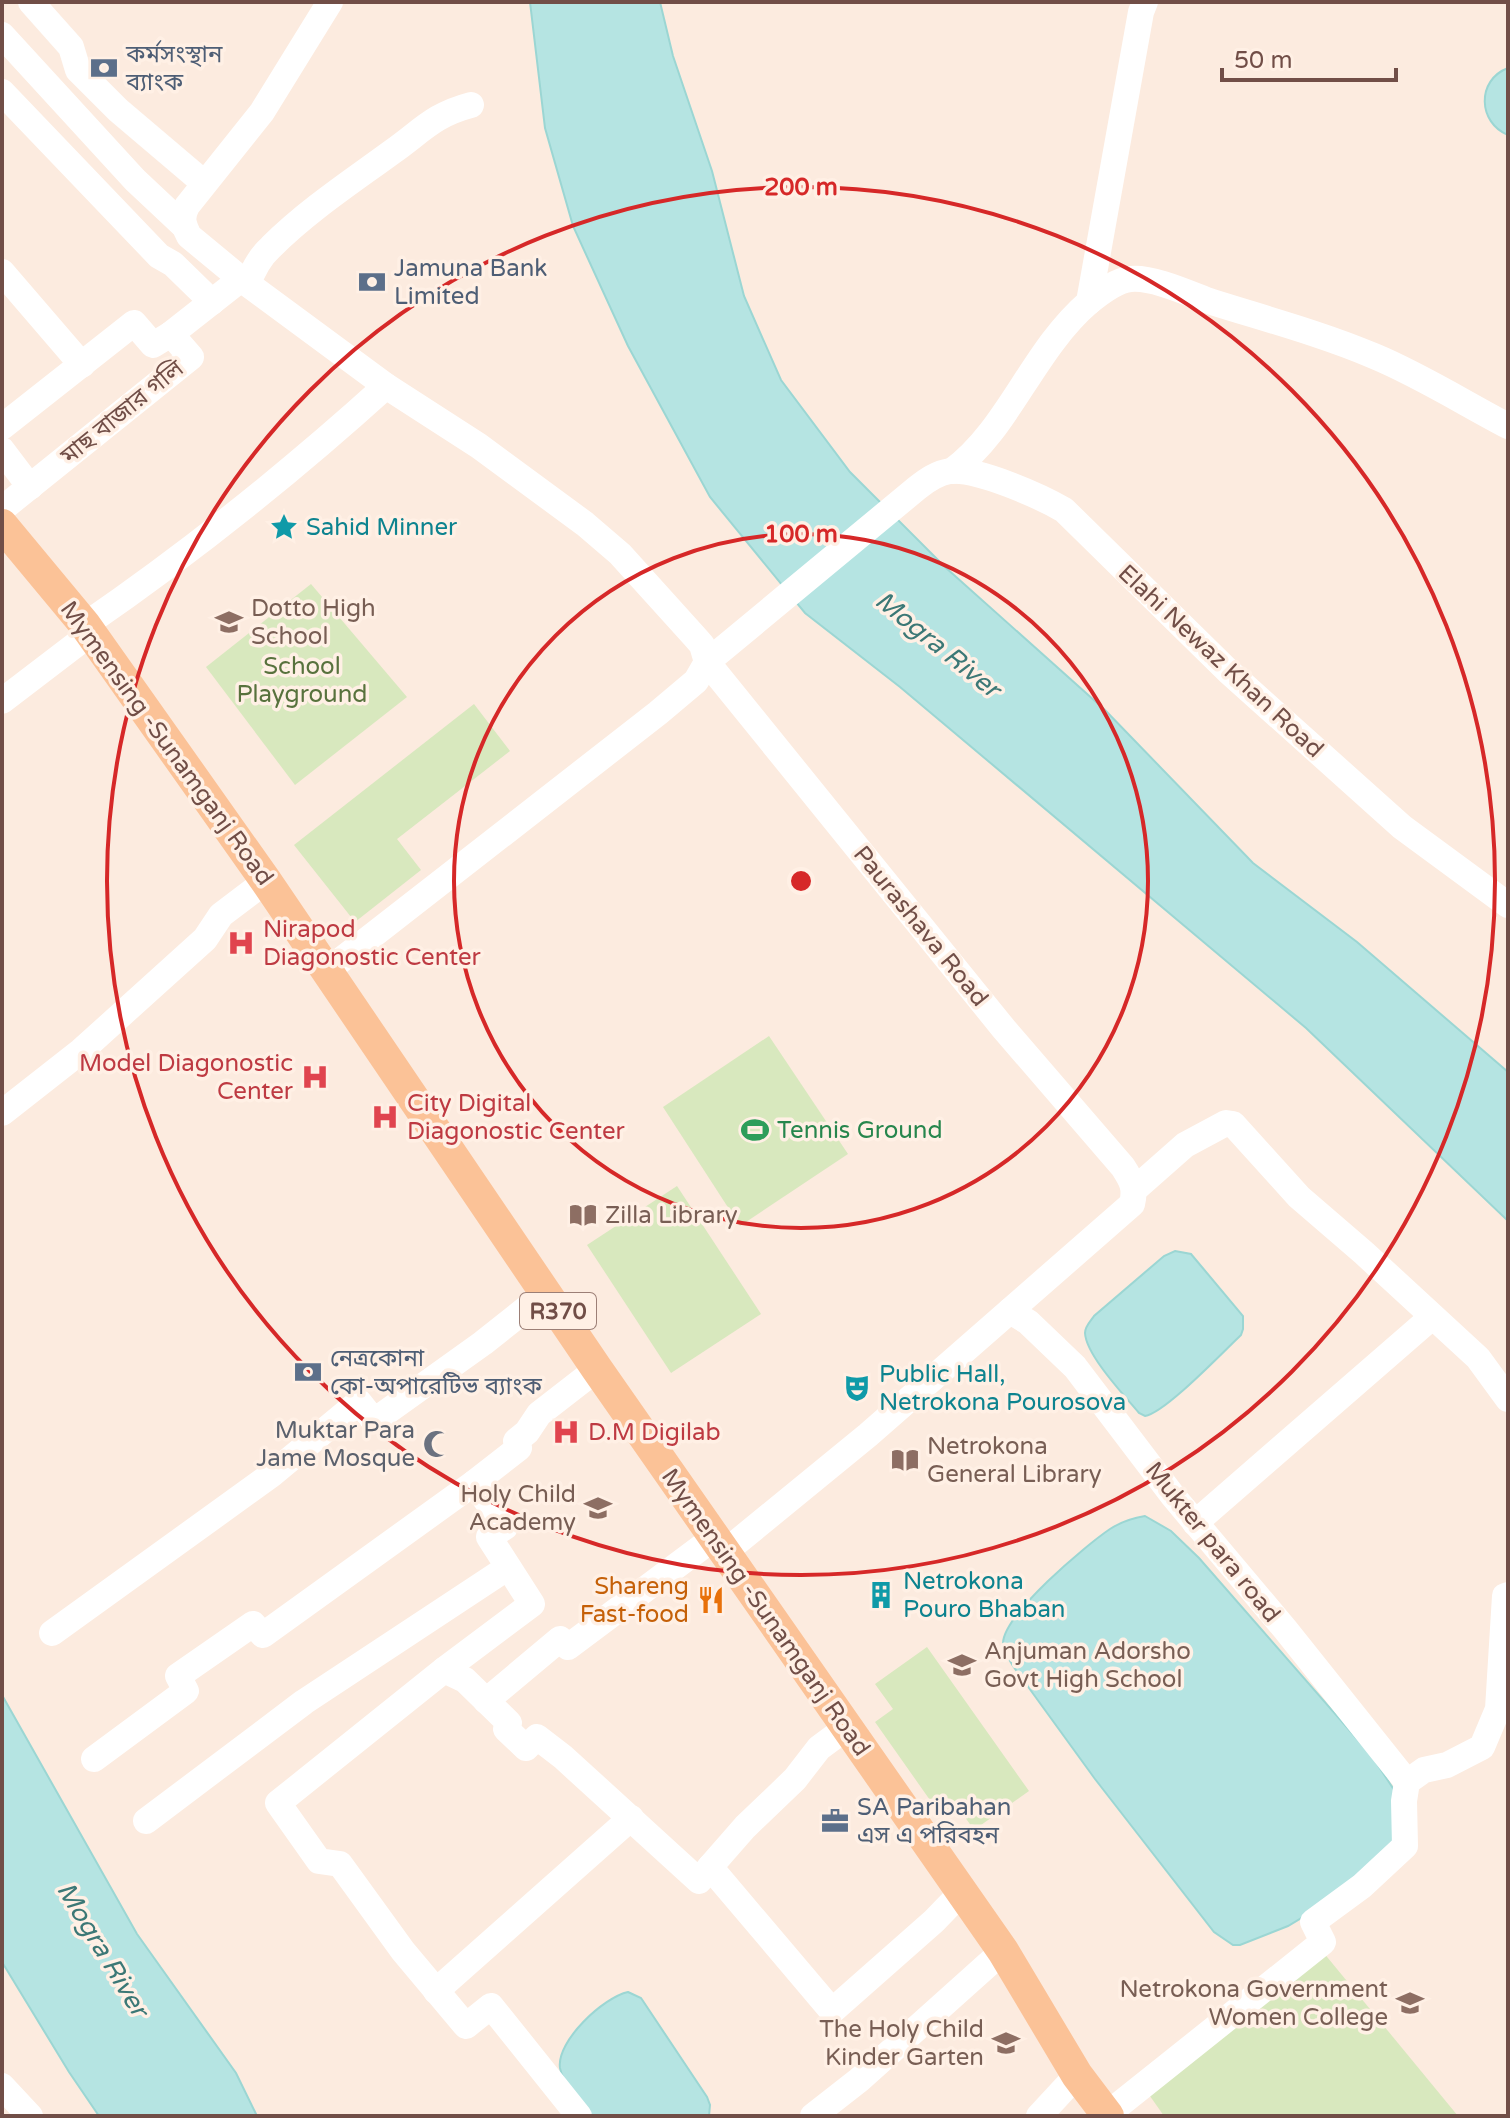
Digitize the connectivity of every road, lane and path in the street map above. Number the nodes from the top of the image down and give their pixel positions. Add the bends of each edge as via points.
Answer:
1 (31, 2) edge
2 (330, 2) edge
3 (1145, 2) edge
4 (2, 35) edge
5 (2, 92) edge
6 (471, 105) dead end
7 (204, 183) junction
8 (184, 226) junction
9 (2, 272) edge
10 (245, 281) junction
11 (212, 302) junction
12 (1089, 302) junction
13 (171, 334) junction
14 (82, 365) junction
15 (386, 386) junction
16 (1508, 426) edge
17 (2, 427) edge
18 (2, 450) edge
19 (952, 471) junction
20 (30, 487) junction
21 (2, 509) edge
22 (2, 525) edge
23 (88, 629) junction
24 (707, 662) junction
25 (2, 701) edge
26 (266, 881) junction
27 (1508, 905) edge
28 (327, 971) junction
29 (2, 1113) edge
30 (1134, 1190) junction
31 (546, 1293) junction
32 (1010, 1311) junction
33 (1432, 1317) junction
34 (597, 1369) junction
35 (1508, 1399) edge
36 (474, 1483) junction
37 (1195, 1523) junction
38 (720, 1544) junction
39 (507, 1568) junction
40 (1508, 1595) edge
41 (52, 1633) dead end
42 (444, 1670) junction
43 (486, 1701) junction
44 (846, 1728) junction
45 (94, 1759) dead end
46 (1407, 1782) junction
47 (631, 1818) junction
48 (146, 1821) dead end
49 (710, 1867) junction
50 (962, 1892) junction
51 (1003, 1951) junction
52 (436, 1991) junction
53 (1077, 2075) junction
54 (2, 2086) edge
55 (30, 2116) edge
56 (579, 2116) edge
57 (813, 2116) edge
58 (1039, 2116) edge
59 (1107, 2116) edge

1 - 7 street via 71,47 78,70
2 - 7 street via 262,112
3 - 12 street
4 - 8 street, Paurashava Road via 158,205
5 - 11 street via 159,256
6 - 10 street via 448,111 419,129 322,203 270,248
7 - 8 street via 187,206
8 - 10 street, Paurashava Road via 189,236
9 - 14 street
10 - 11 street, মাছ বাজার গলি
10 - 15 street, Paurashava Road
11 - 13 street, মাছ বাজার গলি
12 - 16 street via 1114,284 1142,279 1374,356
12 - 19 street via 1054,338 980,447
13 - 14 street, মাছ বাজার গলি via 153,345 134,323
13 - 20 street, মাছ বাজার গলি via 191,357
14 - 17 street, মাছ বাজার গলি
15 - 23 street
15 - 24 street, Paurashava Road via 479,446 620,554 702,645
18 - 20 street
19 - 24 street via 917,488
19 - 27 street, Elahi Newaz Khan Road via 993,479 1064,510 1228,671 1402,827
20 - 21 street, মাছ বাজার গলি
22 - 23 main road, Mymensing -Sunamganj Road / R370
23 - 25 street
23 - 26 main road, Mymensing -Sunamganj Road / R370
24 - 28 street via 696,681 658,713
24 - 30 street, Paurashava Road via 1004,1029 1123,1167
26 - 28 main road, Mymensing -Sunamganj Road / R370
26 - 29 street via 221,915 205,939 81,1051
28 - 31 main road, Mymensing -Sunamganj Road / R370
30 - 32 street via 1132,1204
30 - 33 street via 1185,1145 1233,1124 1299,1197
31 - 34 main road, Mymensing -Sunamganj Road / R370
31 - 41 street via 374,1421 359,1402 271,1475
32 - 37 street, Mukter para road via 1075,1367
32 - 38 street via 868,1435
33 - 35 street via 1478,1358
33 - 37 street
34 - 36 street via 539,1414 516,1441 519,1448
34 - 38 main road, Mymensing -Sunamganj Road / R370
36 - 39 street via 505,1527 489,1537
36 - 45 street via 263,1635 253,1624 233,1635 178,1676 186,1691
37 - 46 street, Mukter para road
38 - 43 street via 568,1647 560,1639
38 - 44 main road, Mymensing -Sunamganj Road / R370
39 - 42 street via 532,1604
39 - 48 street via 304,1702
40 - 46 street via 1498,1709 1482,1747
42 - 43 street via 465,1680
42 - 52 street via 278,1803 319,1861 340,1864
43 - 47 street via 526,1748 537,1737
44 - 49 street via 819,1748
44 - 50 main road, Mymensing -Sunamganj Road / R370
46 - 59 street via 1405,1846 1313,1922 1323,1942
47 - 49 street via 699,1881
47 - 52 street
49 - 50 street via 832,2011
50 - 51 main road, Mymensing -Sunamganj Road / R370
51 - 53 main road, Mymensing -Sunamganj Road / R370
51 - 57 street
52 - 56 street via 466,2026 491,2006
53 - 58 street
53 - 59 main road, Mymensing -Sunamganj Road / R370
54 - 55 street

